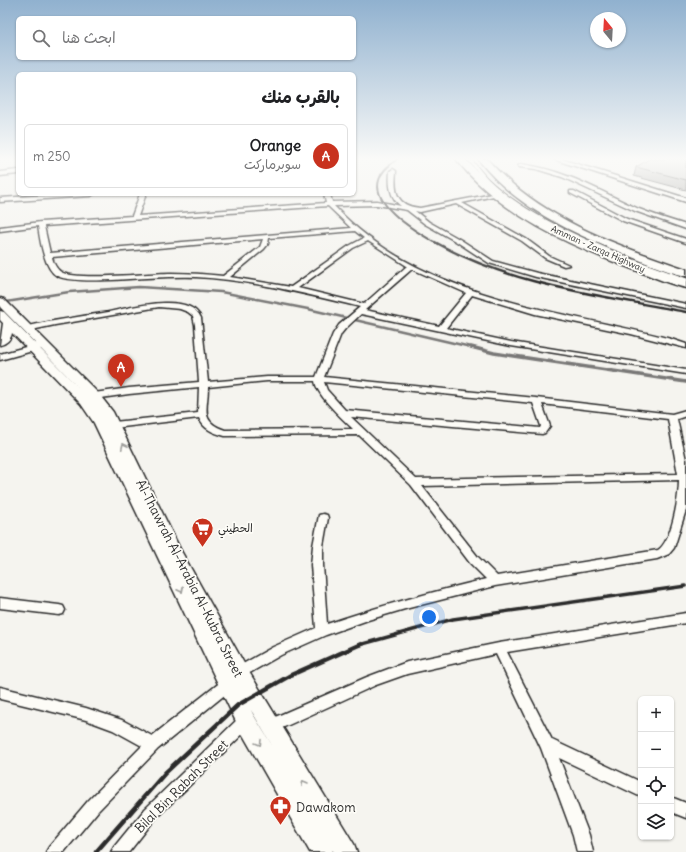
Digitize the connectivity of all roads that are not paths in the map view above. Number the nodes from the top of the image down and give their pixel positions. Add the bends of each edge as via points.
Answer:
1 (19, 199) edge
2 (141, 199) edge
3 (328, 199) edge
4 (397, 199) edge
5 (473, 199) edge
6 (503, 199) edge
7 (511, 199) edge
8 (526, 199) edge
9 (586, 199) edge
10 (615, 199) edge
11 (0, 200) edge
12 (457, 202) junction
13 (329, 204) junction
14 (631, 207) junction
15 (408, 209) junction
16 (624, 209) dead end
17 (134, 218) junction
18 (668, 221) junction
19 (41, 224) junction
20 (686, 227) edge
21 (0, 228) edge
22 (356, 229) junction
23 (649, 229) junction
24 (266, 238) junction
25 (368, 239) junction
26 (686, 241) edge
27 (47, 256) junction
28 (566, 265) dead end
29 (411, 266) junction
30 (686, 273) edge
31 (224, 278) junction
32 (686, 279) edge
33 (686, 285) edge
34 (293, 289) junction
35 (471, 292) junction
36 (1, 306) edge
37 (686, 306) edge
38 (359, 311) junction
39 (8, 323) junction
40 (28, 328) junction
41 (442, 328) junction
42 (0, 342) edge
43 (37, 345) junction
44 (686, 346) edge
45 (0, 351) edge
46 (0, 356) edge
47 (686, 372) edge
48 (319, 379) junction
49 (204, 385) junction
50 (94, 396) junction
51 (536, 401) junction
52 (342, 413) junction
53 (686, 413) edge
54 (202, 414) junction
55 (672, 417) junction
56 (114, 425) junction
57 (363, 432) junction
58 (684, 477) junction
59 (414, 483) junction
60 (685, 491) edge
61 (322, 518) dead end
62 (495, 581) junction
63 (0, 603) edge
64 (59, 610) dead end
65 (686, 618) edge
66 (322, 631) junction
67 (499, 648) junction
68 (239, 672) junction
69 (227, 685) junction
70 (0, 693) edge
71 (246, 721) junction
72 (271, 726) junction
73 (153, 744) junction
74 (546, 746) junction
75 (638, 789) edge
76 (674, 805) edge
77 (686, 811) edge
78 (54, 852) edge
79 (119, 852) edge
80 (322, 852) edge
81 (346, 852) edge
82 (585, 852) edge

1 - 11 street
2 - 17 street
3 - 13 street
4 - 15 street
5 - 12 street
6 - 33 highway, Amman - Zarqa Highway via 536,220 581,243
7 - 32 lane via 547,221 608,250
8 - 30 highway, Amman - Zarqa Highway via 588,234 625,251
9 - 23 street
10 - 14 street
12 - 15 street via 420,210
12 - 28 street via 524,240 548,257
13 - 15 street via 377,203
13 - 17 street
13 - 22 street
14 - 16 street
14 - 18 street
15 - 37 street via 497,265 536,276
17 - 19 street
18 - 20 street
18 - 23 street
19 - 21 street
19 - 27 street
22 - 24 street
22 - 25 street
23 - 26 street
24 - 27 street
24 - 31 street via 262,248
25 - 29 street
25 - 34 street via 351,247
27 - 31 street via 57,273 70,277 172,275
29 - 35 street
29 - 38 street
31 - 34 street
34 - 38 street
35 - 41 street
35 - 44 street via 527,309
36 - 39 main road, Al-Thawrah Al-Arabia Al-Kubra Street
36 - 40 main road, Al-Thawrah Al-Arabia Al-Kubra Street
38 - 41 street
38 - 48 street via 337,334
39 - 42 main road via 6,336
39 - 43 main road, Al-Thawrah Al-Arabia Al-Kubra Street
40 - 43 main road, Al-Thawrah Al-Arabia Al-Kubra Street
40 - 49 street via 155,306 185,307 192,310 199,325
41 - 47 street via 511,344
43 - 45 street
43 - 46 street
43 - 50 main road, Al-Thawrah Al-Arabia Al-Kubra Street
43 -> 69 main road, Al-Thawrah Al-Arabia Al-Kubra Street via 100,422
48 - 49 street via 267,379
48 - 51 street
48 - 52 street via 324,392
49 - 50 street
49 - 54 street
50 - 56 main road, Al-Thawrah Al-Arabia Al-Kubra Street
51 - 52 street via 546,426 538,431
51 - 55 street
52 - 57 street
53 - 55 street
54 - 56 street
54 - 57 street via 210,426 225,433
55 - 58 street
68 -> 56 main road, Al-Thawrah Al-Arabia Al-Kubra Street via 173,550
57 - 59 street
58 - 59 street
58 - 60 street
59 - 62 street via 474,560
60 - 62 street via 672,540 665,552
61 - 66 street via 317,565
62 - 66 street via 374,613
63 - 64 street
65 - 67 street
66 - 68 street
67 - 72 street via 407,668
67 - 74 street
68 - 72 main road, Al-Thawrah Al-Arabia Al-Kubra Street
69 - 71 main road, Al-Thawrah Al-Arabia Al-Kubra Street
69 - 73 street
70 - 73 street via 86,714 117,725
71 - 79 street, Bilal Bin Rabah Street via 150,814
71 -> 80 main road, Al-Thawrah Al-Arabia Al-Kubra Street
81 -> 72 main road, Al-Thawrah Al-Arabia Al-Kubra Street
73 - 78 street via 93,806
74 - 75 street
74 - 82 street via 581,835
76 - 77 street

